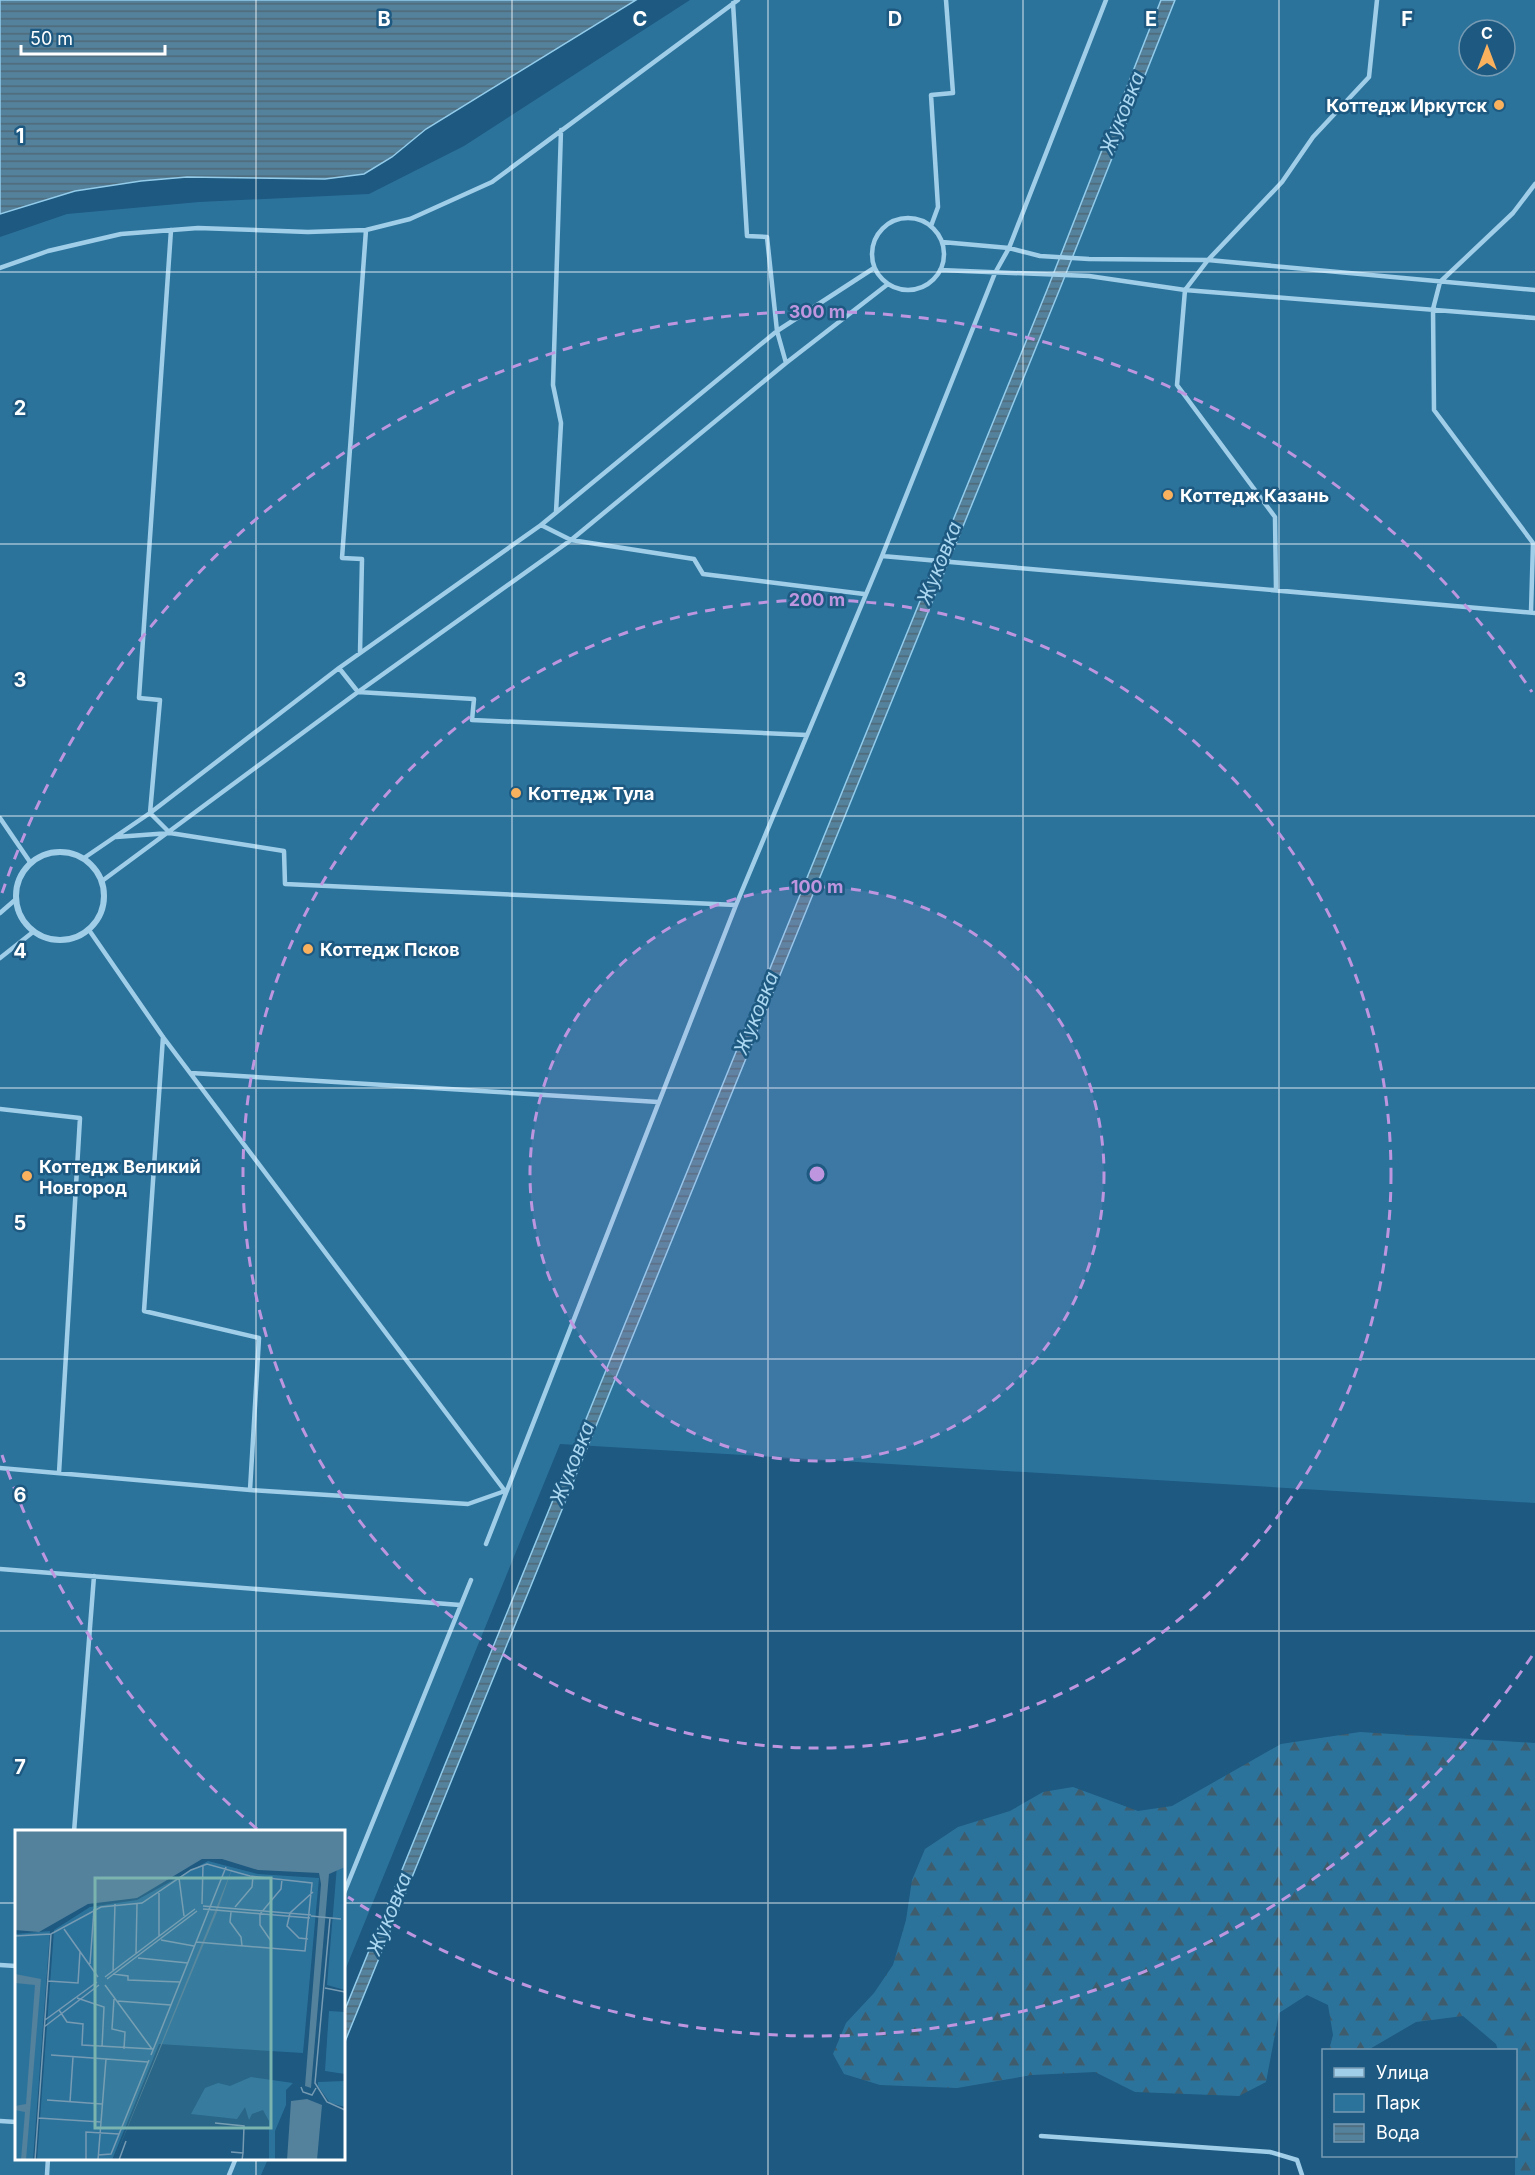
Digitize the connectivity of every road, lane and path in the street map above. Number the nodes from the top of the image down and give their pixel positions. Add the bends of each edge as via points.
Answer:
1 (946, 0) edge
2 (1106, 0) edge
3 (1377, 0) edge
4 (735, 2) edge
5 (561, 130) junction
6 (1535, 184) edge
7 (931, 226) junction
8 (171, 230) junction
9 (366, 230) junction
10 (942, 242) junction
11 (1009, 248) junction
12 (1208, 260) junction
13 (0, 268) edge
14 (874, 268) junction
15 (940, 270) junction
16 (996, 273) junction
17 (1440, 282) junction
18 (888, 284) junction
19 (1185, 290) junction
20 (1535, 290) edge
21 (1433, 309) junction
22 (1535, 318) edge
23 (777, 331) junction
24 (786, 363) junction
25 (556, 512) junction
26 (541, 525) junction
27 (571, 540) junction
28 (882, 556) junction
29 (1276, 589) junction
30 (864, 594) junction
31 (1533, 612) edge
32 (360, 653) junction
33 (339, 668) junction
34 (358, 692) junction
35 (807, 735) junction
36 (150, 813) junction
37 (0, 818) edge
38 (170, 833) junction
39 (114, 837) junction
40 (84, 858) junction
41 (30, 862) junction
42 (102, 881) junction
43 (15, 900) junction
44 (736, 905) junction
45 (0, 913) edge
46 (89, 930) junction
47 (33, 932) junction
48 (0, 958) edge
49 (163, 1037) junction
50 (190, 1073) junction
51 (658, 1102) junction
52 (0, 1109) edge
53 (0, 1468) edge
54 (59, 1473) junction
55 (250, 1490) junction
56 (505, 1491) junction
57 (486, 1544) dead end
58 (0, 1569) edge
59 (94, 1576) junction
60 (471, 1580) dead end
61 (460, 1605) junction
62 (74, 1830) edge
63 (345, 1891) edge
64 (0, 1965) edge
65 (15, 1966) edge
66 (0, 2121) edge
67 (15, 2122) edge
68 (1041, 2136) dead end
69 (48, 2160) edge
70 (235, 2160) edge
71 (47, 2175) edge
72 (229, 2175) edge
73 (1302, 2175) edge

1 - 7 lane via 953,93 931,95 938,207
2 - 11 lane
3 - 12 lane via 1369,77 1313,137 1282,182
4 - 5 lane
4 - 23 lane via 747,236 767,237
5 - 9 lane via 492,182 410,219
5 - 25 lane via 552,385 561,423
6 - 17 lane via 1513,213
7 - 10 lane
7 - 14 lane via 908,217 886,224 872,244
8 - 9 lane
8 - 13 lane via 84,241
8 - 36 lane via 139,698 160,700
9 - 32 lane via 342,558 362,559
10 - 11 lane
10 - 15 lane via 944,261
11 - 12 lane via 1040,256 1089,259
11 - 16 lane
12 - 17 lane
12 - 19 lane
14 - 18 lane
14 - 23 lane
15 - 16 lane
15 - 18 lane via 917,288 899,289
16 - 19 lane via 1089,276
16 - 28 lane
17 - 20 lane
17 - 21 lane
18 - 24 lane
19 - 21 lane
19 - 29 lane via 1177,385 1275,517
21 - 22 lane
21 - 31 lane via 1434,410 1533,543
23 - 24 lane
23 - 25 lane
24 - 27 lane
25 - 26 lane
26 - 27 lane
26 - 32 lane
27 - 30 lane via 694,560 703,574
27 - 34 lane
28 - 29 lane
28 - 30 lane
29 - 31 lane
30 - 35 lane
32 - 33 lane
33 - 34 lane
33 - 36 lane
34 - 35 lane via 474,699 472,720
34 - 38 lane
35 - 44 lane
36 - 38 lane
36 - 39 lane
37 - 41 lane
38 - 39 lane
38 - 42 lane
38 - 44 lane via 284,851 285,884
39 - 40 lane
40 - 41 street via 57,851
40 - 42 street
41 - 43 street via 18,880
42 - 46 street via 103,908
43 - 45 lane
43 - 47 street via 24,923
44 - 51 lane
46 - 47 street via 61,941
46 - 49 lane
47 - 48 lane
49 - 50 lane
49 - 55 lane via 144,1311 259,1338
50 - 51 lane
50 - 56 lane
51 - 56 lane
52 - 54 lane via 80,1118
53 - 54 lane
54 - 55 lane
55 - 56 lane via 468,1504
56 - 57 lane
58 - 59 lane
59 - 61 lane
59 - 62 lane
60 - 61 lane
61 - 63 lane
64 - 65 lane
66 - 67 lane
68 - 73 lane via 1270,2152 1297,2160
69 - 71 lane
70 - 72 lane

